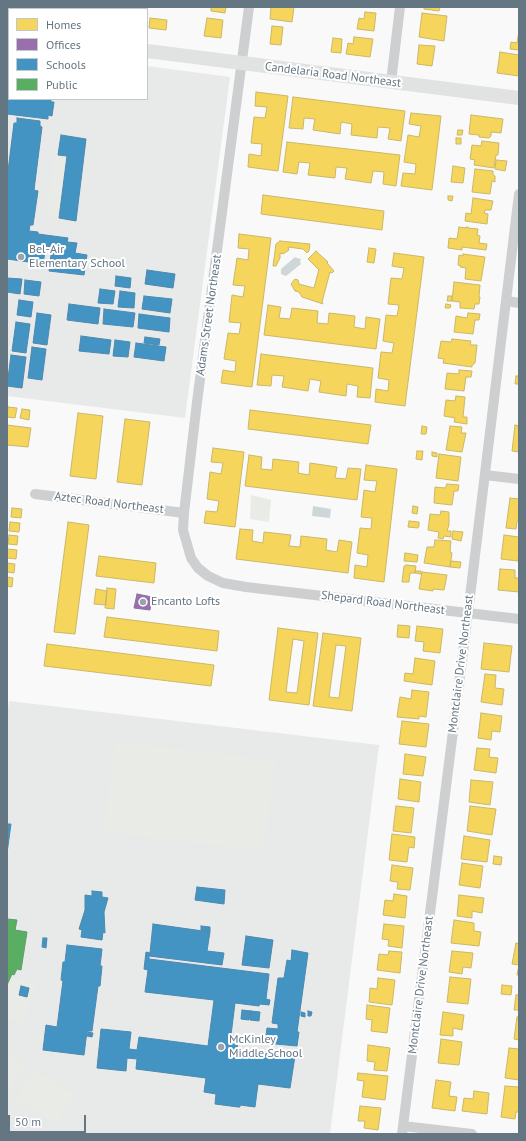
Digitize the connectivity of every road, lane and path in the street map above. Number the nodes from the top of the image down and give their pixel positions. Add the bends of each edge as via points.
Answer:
1 (249, 7) edge
2 (400, 7) edge
3 (148, 51) edge
4 (242, 63) junction
5 (391, 82) junction
6 (519, 98) edge
7 (519, 194) edge
8 (507, 301) junction
9 (519, 303) edge
10 (485, 475) junction
11 (519, 479) edge
12 (34, 494) dead end
13 (184, 513) junction
14 (246, 587) joint
15 (468, 613) junction
16 (519, 620) edge
17 (403, 1130) edge
18 (472, 1134) edge

1 - 4 street, Adams Street Northeast
2 - 5 street
3 - 4 main road, Candelaria Road Northeast
4 - 5 main road, Candelaria Road Northeast
4 - 13 street, Adams Street Northeast
5 - 6 main road, Candelaria Road Northeast
7 - 8 street, Montclaire Drive Northeast
8 - 9 street
8 - 10 street, Montclaire Drive Northeast
10 - 11 street
10 - 15 street, Montclaire Drive Northeast
12 - 13 street, Aztec Road Northeast
13 - 14 street, Adams Street Northeast via 183,530 191,558 198,568 223,583
14 - 15 street, Shepard Road Northeast
15 - 16 street, Shepard Road Northeast
15 - 17 street, Montclaire Drive Northeast
17 - 18 street

